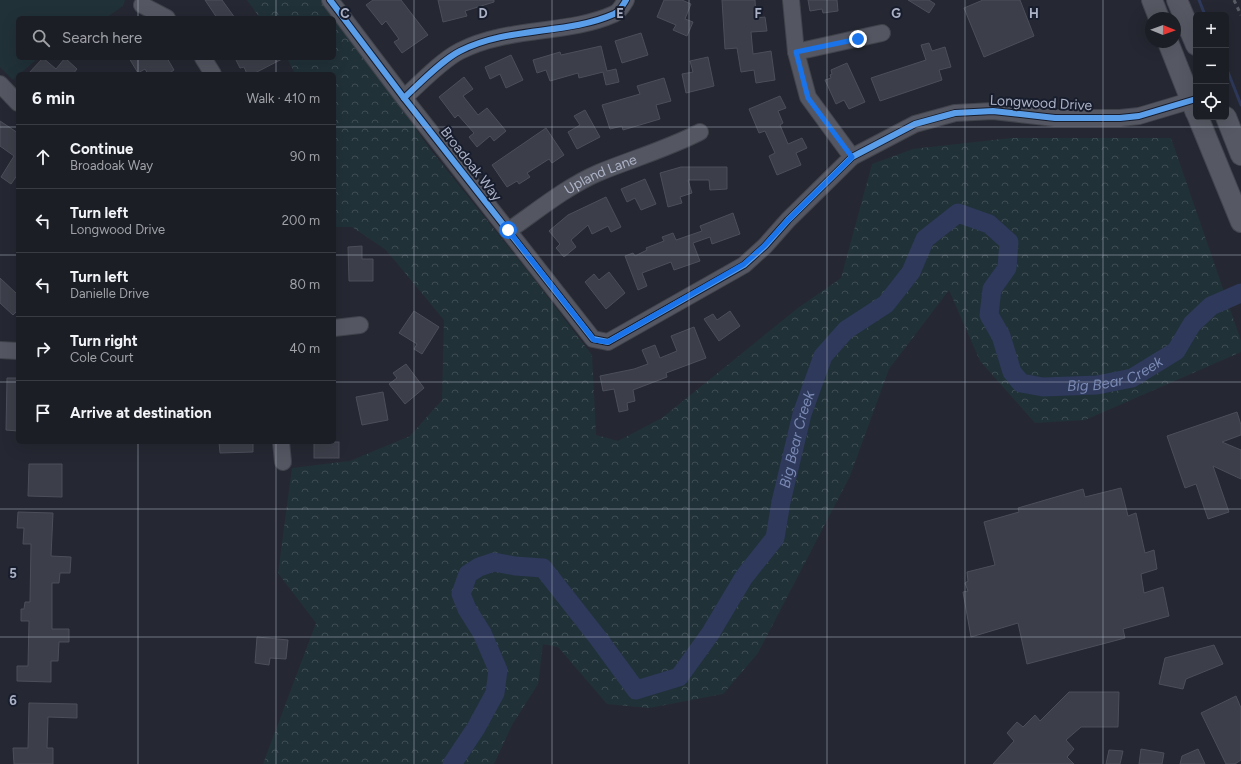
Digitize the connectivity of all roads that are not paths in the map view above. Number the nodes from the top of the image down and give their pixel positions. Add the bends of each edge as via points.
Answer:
1 (330, 0) edge
2 (791, 0) edge
3 (1152, 0) edge
4 (1178, 0) edge
5 (624, 4) edge
6 (142, 5) dead end
7 (1157, 12) edge
8 (163, 16) edge
9 (882, 33) dead end
10 (1193, 38) edge
11 (1170, 48) edge
12 (796, 52) junction
13 (204, 60) edge
14 (212, 72) edge
15 (0, 84) edge
16 (404, 98) junction
17 (16, 101) edge
18 (1193, 103) edge
19 (1193, 108) edge
20 (1200, 120) edge
21 (1227, 120) edge
22 (700, 132) dead end
23 (1241, 154) edge
24 (852, 157) junction
25 (1241, 222) edge
26 (508, 230) junction
27 (360, 325) dead end
28 (336, 328) edge
29 (596, 341) joint
30 (0, 350) edge
31 (16, 351) edge
32 (281, 444) edge
33 (284, 462) dead end

1 - 16 street, Broadoak Way
2 - 12 street
3 - 7 main road
4 - 10 main road
5 - 16 street via 615,13 579,24 517,33 487,40 458,51
6 - 8 street
9 - 12 street
11 - 18 main road
12 - 24 street via 808,98
13 - 14 street
15 - 17 street
16 - 26 street, Broadoak Way
19 - 24 street, Longwood Drive via 1120,118 1055,118 993,111 955,114 915,124
20 - 25 main road
21 - 23 main road
22 - 26 street, Upland Lane via 677,144 597,173
24 - 29 street, Longwood Drive via 744,264 608,342
26 - 29 street, Broadoak Way
27 - 28 street
30 - 31 street
32 - 33 street

